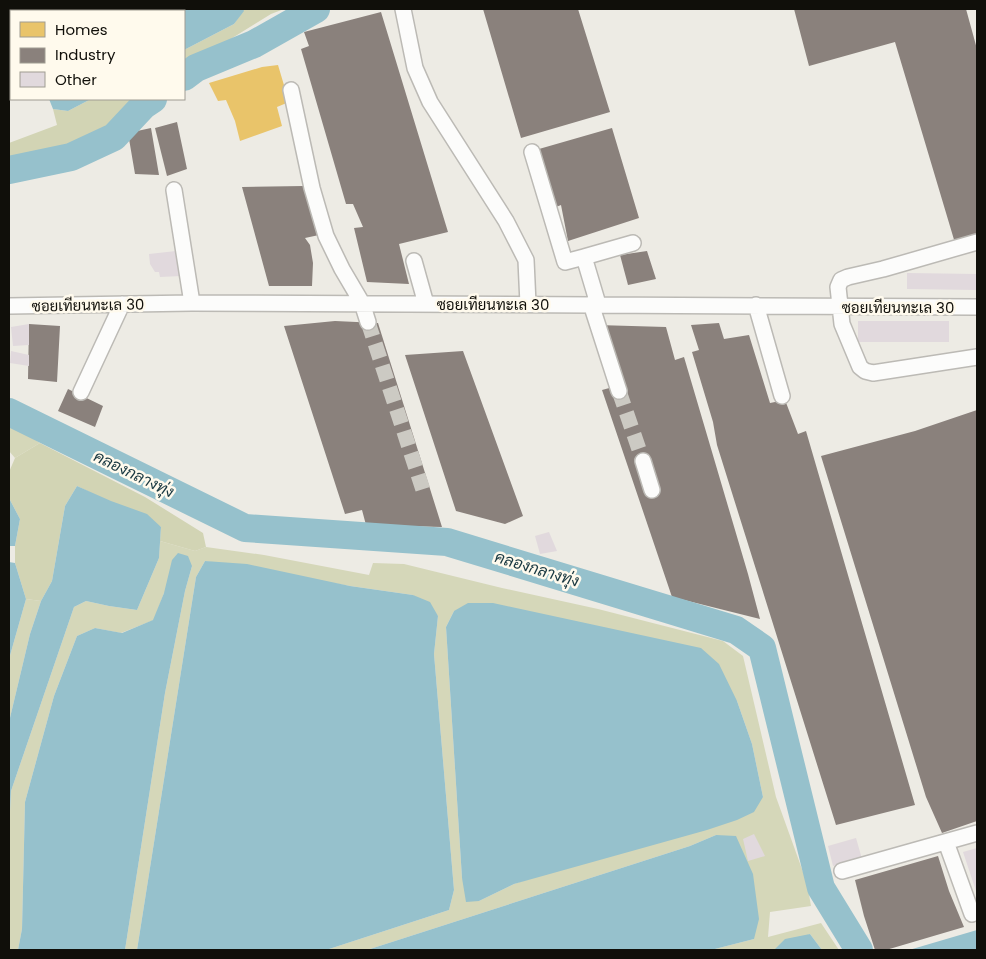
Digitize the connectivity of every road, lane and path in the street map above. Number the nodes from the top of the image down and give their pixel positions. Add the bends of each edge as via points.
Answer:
1 (403, 9) edge
2 (291, 90) dead end
3 (532, 152) dead end
4 (174, 190) dead end
5 (977, 242) edge
6 (633, 243) dead end
7 (584, 257) junction
8 (414, 261) dead end
9 (192, 303) junction
10 (362, 303) junction
11 (122, 304) junction
12 (426, 304) junction
13 (528, 304) junction
14 (594, 304) junction
15 (756, 305) junction
16 (9, 306) edge
17 (840, 307) junction
18 (977, 307) edge
19 (368, 322) tunnel mouth
20 (977, 357) edge
21 (619, 390) tunnel mouth
22 (81, 392) dead end
23 (782, 396) dead end
24 (643, 461) tunnel mouth
25 (652, 490) dead end
26 (977, 833) edge
27 (946, 842) junction
28 (842, 871) dead end
29 (972, 914) dead end

1 - 13 street via 415,68 430,102 506,221 526,260
2 - 10 street via 326,236
3 - 7 street via 565,262
4 - 9 street
5 - 17 street via 848,277 838,287
6 - 7 street
7 - 14 street
8 - 12 street
9 - 10 street, ซอยเทียนทะเล 30
9 - 11 street, ซอยเทียนทะเล 30
10 - 12 street, ซอยเทียนทะเล 30
10 - 19 street
11 - 16 street, ซอยเทียนทะเล 30
11 - 22 street
12 - 13 street, ซอยเทียนทะเล 30
13 - 14 street, ซอยเทียนทะเล 30
14 - 15 street, ซอยเทียนทะเล 30
14 - 21 street
15 - 17 street, ซอยเทียนทะเล 30
15 - 23 street
17 - 18 street, ซอยเทียนทะเล 30
17 - 20 street via 842,324 860,367 869,372
24 - 25 street
26 - 27 street
27 - 28 street
27 - 29 street

